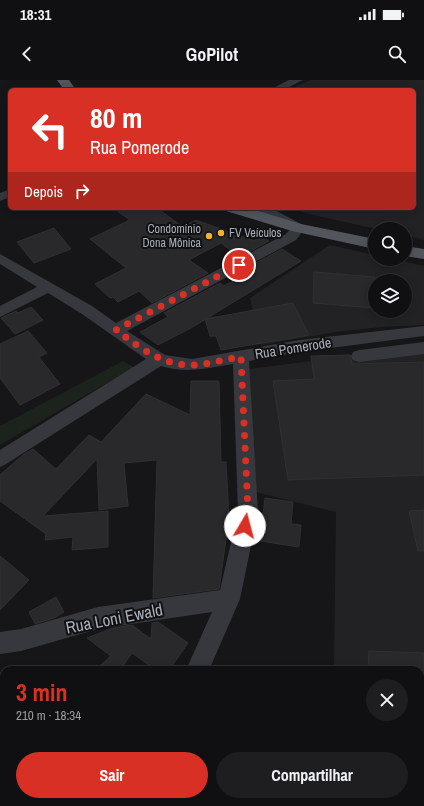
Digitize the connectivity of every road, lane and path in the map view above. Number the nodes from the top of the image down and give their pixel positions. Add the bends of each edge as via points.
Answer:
1 (298, 80) edge
2 (279, 88) edge
3 (239, 210) edge
4 (265, 210) edge
5 (298, 228) junction
6 (368, 243) edge
7 (412, 251) edge
8 (424, 254) edge
9 (0, 258) edge
10 (48, 287) junction
11 (0, 312) edge
12 (116, 330) junction
13 (424, 331) edge
14 (424, 348) edge
15 (359, 356) dead end
16 (241, 357) junction
17 (159, 359) junction
18 (0, 459) edge
19 (229, 599) junction
20 (0, 643) edge
21 (199, 666) edge

1 - 2 street
3 - 5 main road
4 - 5 street
5 - 6 main road
5 - 12 street via 291,237
7 - 8 main road
9 - 10 street, Rua Pomerode
10 - 11 street
10 - 12 street, Rua Pomerode
12 - 17 street, Rua Pomerode
13 - 16 street, Rua Pomerode via 299,346
14 - 15 street
16 - 17 street, Rua Pomerode via 192,365
16 - 19 street via 248,512
17 - 18 street
19 - 20 street, Rua Loni Ewald via 98,618 21,640
19 - 21 street

